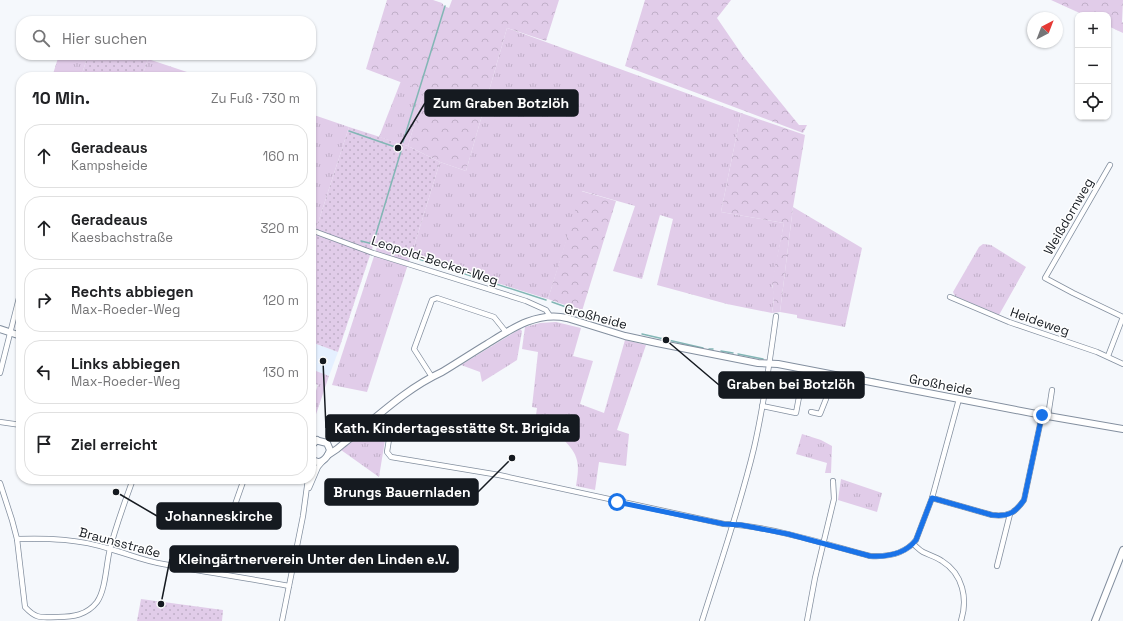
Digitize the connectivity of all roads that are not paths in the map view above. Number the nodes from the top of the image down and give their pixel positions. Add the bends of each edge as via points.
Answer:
1 (1110, 165) dead end
2 (316, 232) edge
3 (950, 297) dead end
4 (16, 310) edge
5 (550, 316) junction
6 (776, 316) dead end
7 (0, 329) edge
8 (506, 332) junction
9 (10, 333) junction
10 (16, 335) edge
11 (1108, 356) junction
12 (770, 364) junction
13 (1123, 364) edge
14 (0, 373) edge
15 (830, 374) junction
16 (432, 376) junction
17 (1052, 390) dead end
18 (799, 397) dead end
19 (959, 399) junction
20 (762, 406) junction
21 (811, 412) dead end
22 (1045, 416) junction
23 (376, 418) junction
24 (0, 422) edge
25 (16, 424) edge
26 (1123, 429) edge
27 (316, 440) edge
28 (342, 444) junction
29 (329, 446) junction
30 (326, 458) junction
31 (316, 461) edge
32 (316, 472) edge
33 (833, 481) dead end
34 (0, 483) edge
35 (131, 484) edge
36 (242, 484) edge
37 (307, 484) edge
38 (310, 484) edge
39 (306, 493) junction
40 (932, 498) junction
41 (1010, 514) junction
42 (231, 516) dead end
43 (732, 525) junction
44 (17, 539) junction
45 (823, 544) junction
46 (913, 544) junction
47 (110, 548) junction
48 (1123, 550) edge
49 (997, 566) dead end
50 (289, 586) junction
51 (282, 621) edge
52 (702, 621) edge
53 (807, 621) edge
54 (961, 621) edge
55 (1095, 621) edge

1 - 11 street, Weißdornweg via 1045,278 1123,316
2 - 5 street, Leopold-Becker-Weg via 373,253 526,300 546,310
3 - 11 street, Heideweg via 1008,322
4 - 9 street
5 - 8 street, Großheide via 523,323
5 - 12 street, Großheide via 567,318 657,343
6 - 12 street
7 - 9 street
8 - 16 street, Großheide
8 - 16 street via 494,317 436,298 432,300 414,349
9 - 10 street
9 - 14 street
11 - 13 street, Heideweg
12 - 15 street, Großheide
12 - 20 street
15 - 19 street, Großheide
15 - 21 street via 826,399 820,414
16 - 23 street, Großheide
17 - 22 street
18 - 20 street via 796,413
19 - 22 street, Großheide
19 - 40 street
20 - 43 street
22 - 26 street, Großheide
22 - 41 street via 1024,500 1019,508
23 - 28 street, Großheide
23 - 43 street via 390,433 387,452 391,457 499,475
24 - 25 street
27 - 29 street via 324,441
28 - 29 street, Großheide
28 - 30 street, Großheide
29 - 30 street
30 - 31 street
30 - 32 street
33 - 45 street via 834,499
34 - 44 street
35 - 47 street
36 - 42 street
37 - 39 street
38 - 39 street
39 - 50 street
40 - 41 street via 992,515
40 - 46 street
41 - 49 street
43 - 45 street via 788,534
43 - 52 street
44 - 47 street, Braunsstraße via 68,540
44 - 47 street via 26,607 33,615 40,617 80,615 90,609 102,591
45 - 46 street via 882,557 902,551
45 - 53 street
46 - 54 street via 923,552 943,561 959,578 964,595
47 - 50 street, Braunsstraße via 163,564
48 - 55 street
50 - 51 street

